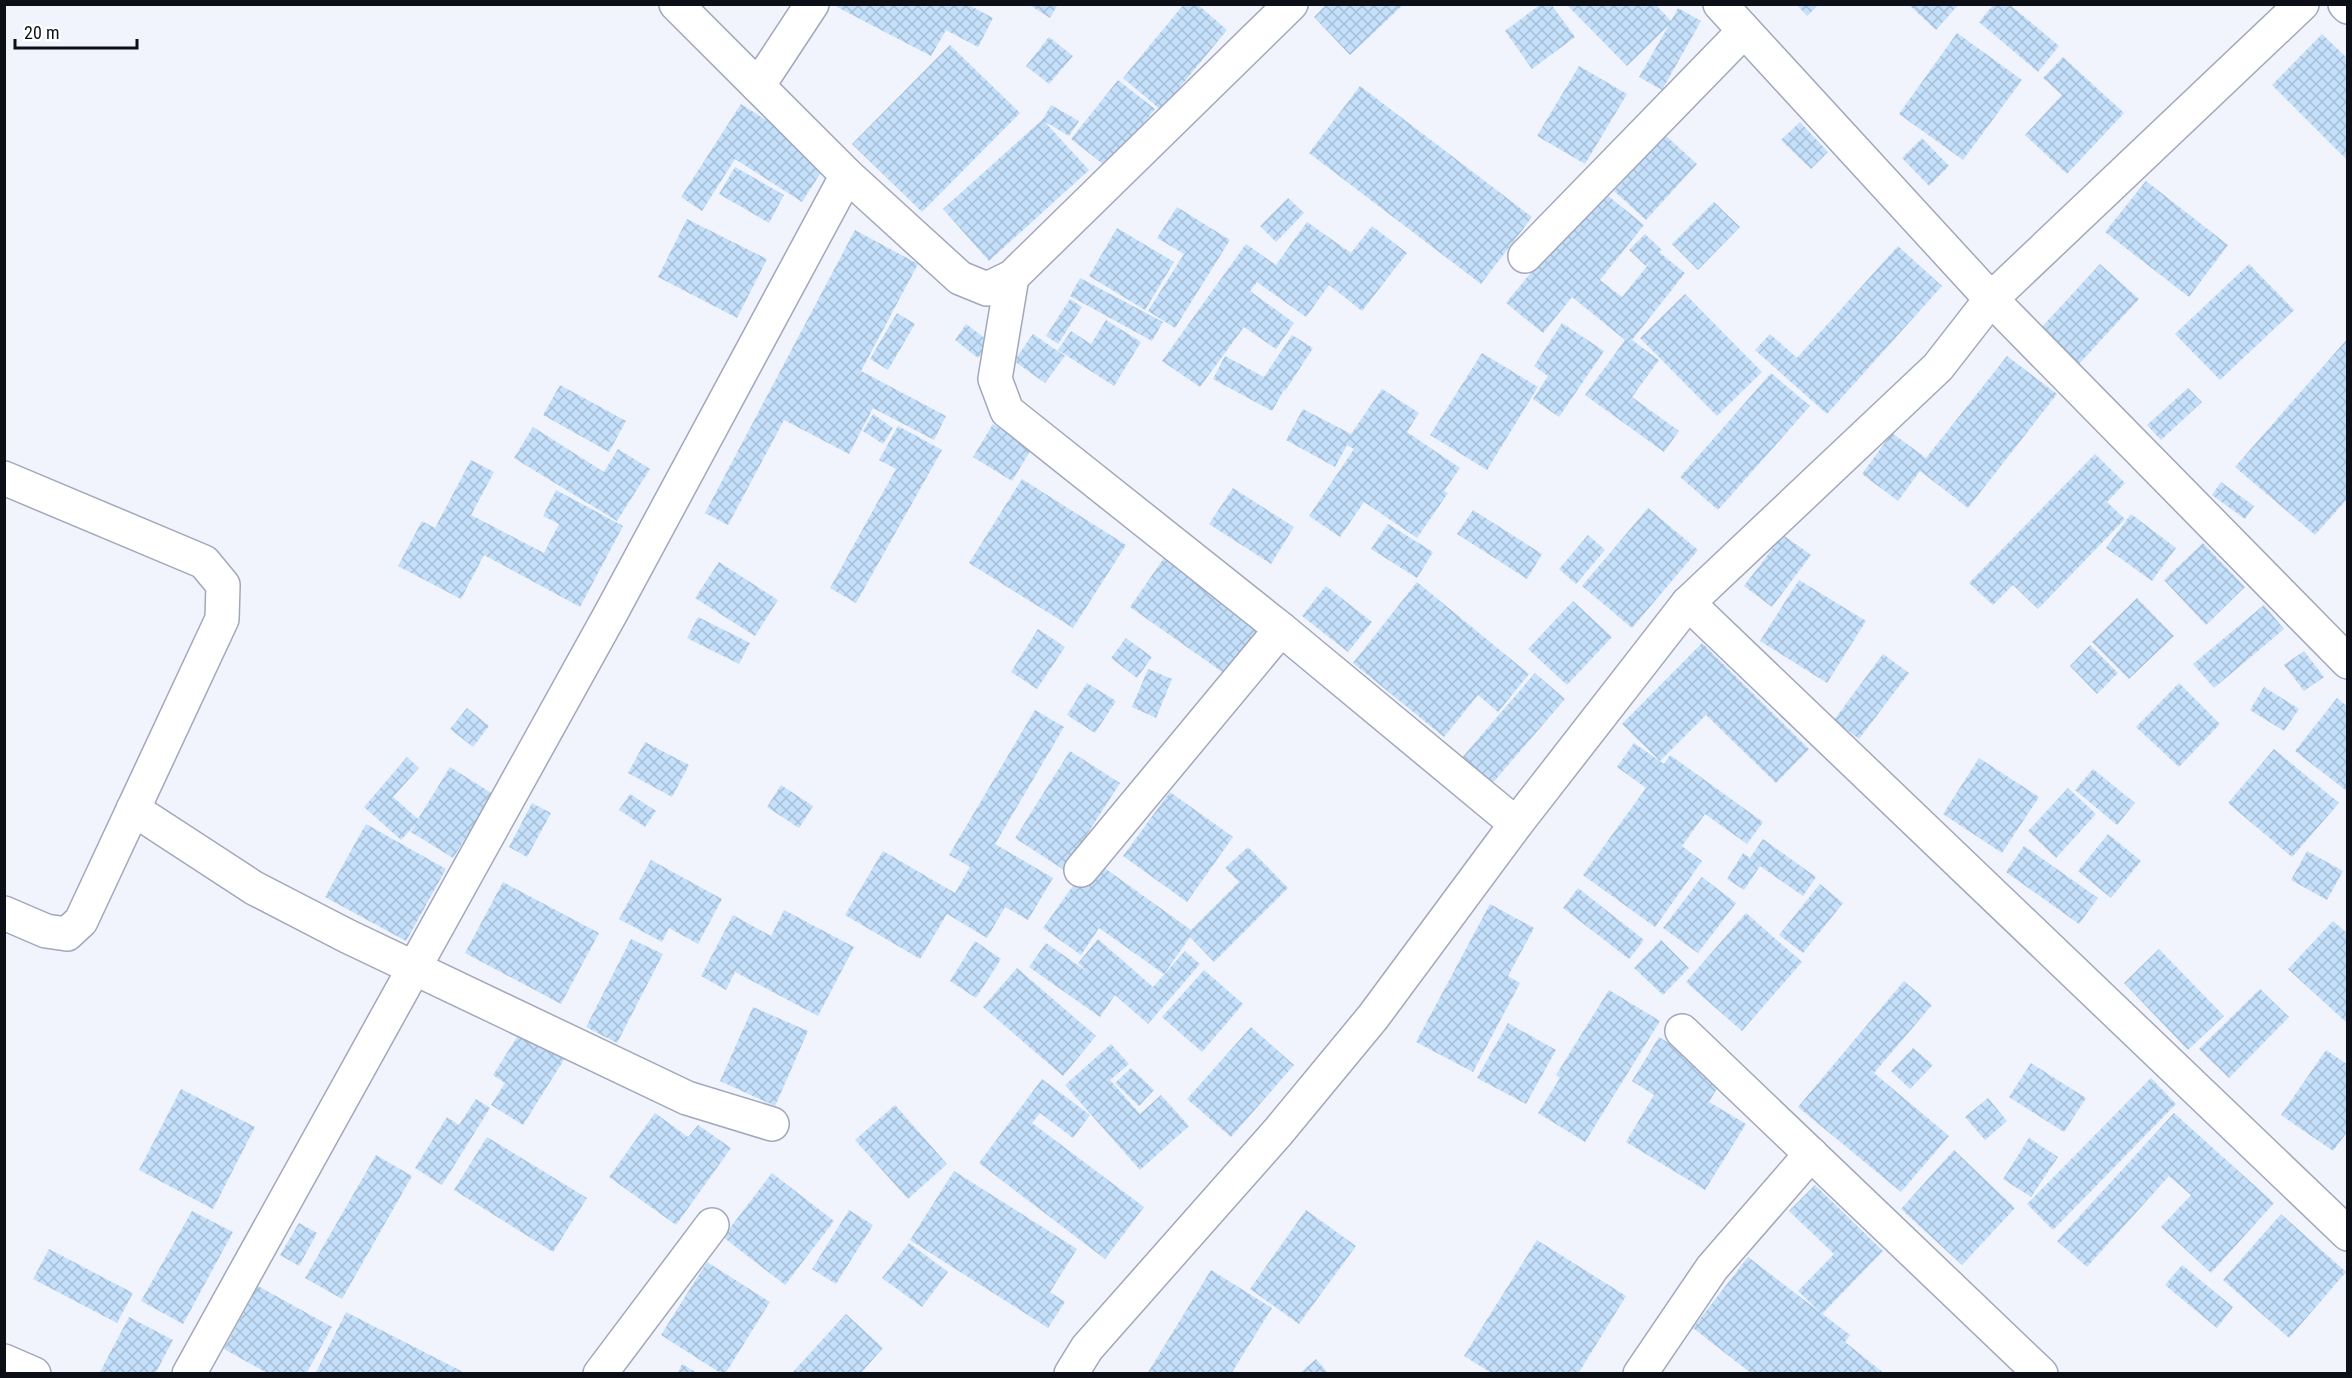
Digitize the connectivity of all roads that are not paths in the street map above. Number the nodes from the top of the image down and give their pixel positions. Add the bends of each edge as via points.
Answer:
1 (676, 4) edge
2 (812, 4) edge
3 (1291, 4) edge
4 (1720, 4) edge
5 (2302, 4) edge
6 (1744, 31) junction
7 (758, 86) junction
8 (847, 175) junction
9 (1525, 256) dead end
10 (1012, 278) junction
11 (1991, 298) junction
12 (4, 478) edge
13 (1688, 603) junction
14 (1281, 629) junction
15 (2348, 663) edge
16 (134, 809) junction
17 (1516, 824) junction
18 (1081, 870) dead end
19 (4, 913) edge
20 (413, 968) junction
21 (1682, 1031) dead end
22 (772, 1124) dead end
23 (1811, 1154) junction
24 (712, 1225) dead end
25 (2348, 1234) edge
26 (4, 1361) edge
27 (34, 1374) edge
28 (189, 1374) edge
29 (600, 1374) edge
30 (1071, 1374) edge
31 (1640, 1374) edge
32 (2041, 1374) edge

1 - 7 street
2 - 7 street
3 - 10 street
4 - 6 street
5 - 11 street
6 - 9 street
6 - 11 street
7 - 8 street
8 - 10 street via 960,278 987,289
8 - 20 street via 611,613
10 - 14 street via 995,379 1007,411
11 - 13 street via 1938,367
11 - 15 street
12 - 16 street via 204,562 223,585 222,619
13 - 17 street
13 - 25 street
14 - 17 street
14 - 18 street
16 - 19 street via 81,921 66,934 46,932
16 - 20 street via 254,888
17 - 30 street via 1373,1017 1278,1132 1087,1348
20 - 22 street via 687,1098
20 - 28 street
21 - 23 street
23 - 31 street via 1712,1268
23 - 32 street
24 - 29 street
26 - 27 street

